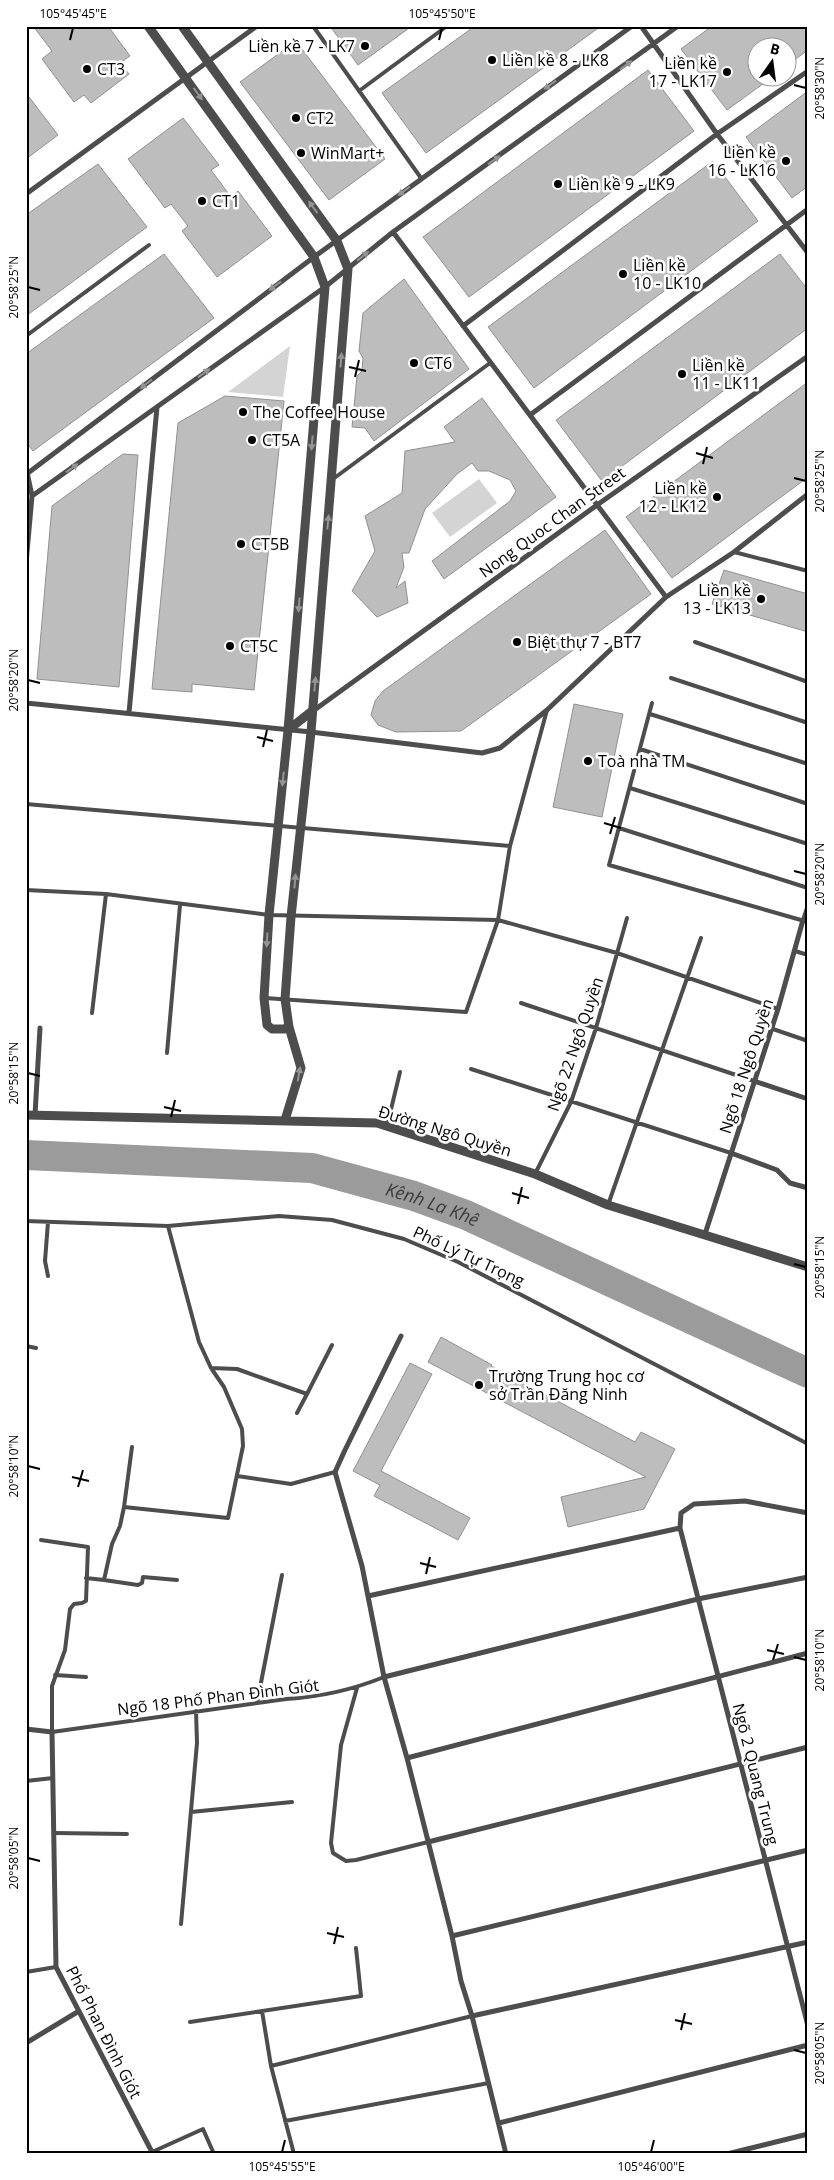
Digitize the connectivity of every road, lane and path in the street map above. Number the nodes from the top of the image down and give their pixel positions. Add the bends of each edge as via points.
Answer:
1 (148, 26) edge
2 (182, 26) edge
3 (257, 26) edge
4 (312, 26) edge
5 (447, 26) edge
6 (632, 26) edge
7 (641, 26) edge
8 (678, 26) edge
9 (655, 44) junction
10 (207, 61) junction
11 (808, 71) edge
12 (186, 77) junction
13 (359, 91) junction
14 (717, 134) junction
15 (421, 178) junction
16 (26, 194) edge
17 (808, 209) edge
18 (787, 225) junction
19 (393, 232) junction
20 (337, 241) junction
21 (149, 245) dead end
22 (808, 253) edge
23 (314, 257) junction
24 (348, 269) junction
25 (325, 286) junction
26 (463, 326) junction
27 (26, 336) edge
28 (808, 356) edge
29 (490, 362) junction
30 (157, 407) junction
31 (530, 415) junction
32 (27, 472) edge
33 (332, 480) junction
34 (808, 494) edge
35 (32, 496) junction
36 (597, 505) junction
37 (734, 552) junction
38 (26, 563) edge
39 (808, 571) edge
40 (666, 598) junction
41 (695, 642) dead end
42 (672, 678) dead end
43 (808, 682) edge
44 (26, 703) edge
45 (652, 703) dead end
46 (547, 710) junction
47 (312, 711) junction
48 (129, 713) junction
49 (650, 714) junction
50 (808, 722) edge
51 (288, 730) junction
52 (311, 732) junction
53 (640, 749) junction
54 (808, 764) edge
55 (630, 788) junction
56 (26, 804) edge
57 (808, 804) edge
58 (278, 826) junction
59 (300, 828) junction
60 (619, 828) junction
61 (808, 844) edge
62 (510, 846) junction
63 (808, 888) edge
64 (26, 890) edge
65 (106, 894) junction
66 (180, 905) junction
67 (808, 905) edge
68 (269, 915) junction
69 (291, 917) junction
70 (627, 918) dead end
71 (498, 920) junction
72 (805, 921) edge
73 (701, 938) dead end
74 (795, 950) junction
75 (617, 953) junction
76 (808, 955) edge
77 (688, 979) junction
78 (264, 998) junction
79 (285, 999) junction
80 (521, 1003) dead end
81 (778, 1009) junction
82 (92, 1013) dead end
83 (289, 1027) junction
84 (40, 1028) dead end
85 (596, 1028) junction
86 (770, 1028) junction
87 (808, 1041) edge
88 (663, 1051) junction
89 (167, 1053) dead end
90 (471, 1070) dead end
91 (400, 1072) dead end
92 (754, 1081) junction
93 (808, 1099) edge
94 (571, 1102) junction
95 (30, 1115) edge
96 (285, 1120) junction
97 (636, 1122) junction
98 (387, 1126) junction
99 (731, 1153) junction
100 (535, 1174) junction
101 (808, 1188) edge
102 (608, 1205) junction
103 (26, 1221) edge
104 (48, 1222) junction
105 (168, 1226) junction
106 (705, 1234) junction
107 (808, 1266) edge
108 (48, 1276) dead end
109 (401, 1336) dead end
110 (332, 1345) dead end
111 (26, 1346) edge
112 (36, 1348) dead end
113 (211, 1368) junction
114 (307, 1394) junction
115 (297, 1414) dead end
116 (808, 1444) edge
117 (132, 1447) dead end
118 (336, 1472) junction
119 (237, 1476) junction
120 (124, 1507) junction
121 (808, 1513) edge
122 (680, 1528) junction
123 (41, 1540) dead end
124 (282, 1575) dead end
125 (808, 1577) edge
126 (86, 1578) junction
127 (104, 1580) junction
128 (177, 1580) dead end
129 (368, 1596) junction
130 (698, 1599) junction
131 (808, 1653) edge
132 (55, 1675) junction
133 (718, 1676) junction
134 (86, 1677) dead end
135 (384, 1677) junction
136 (357, 1688) junction
137 (257, 1703) junction
138 (196, 1711) junction
139 (26, 1729) edge
140 (52, 1732) junction
141 (808, 1747) edge
142 (407, 1758) junction
143 (741, 1764) junction
144 (53, 1778) junction
145 (26, 1780) edge
146 (292, 1802) dead end
147 (191, 1812) junction
148 (54, 1833) junction
149 (127, 1834) dead end
150 (428, 1842) junction
151 (808, 1850) edge
152 (765, 1861) junction
153 (181, 1924) dead end
154 (452, 1936) junction
155 (808, 1942) edge
156 (356, 1948) dead end
157 (788, 1948) junction
158 (56, 1967) junction
159 (26, 1972) edge
160 (80, 2011) junction
161 (262, 2011) junction
162 (472, 2016) junction
163 (190, 2022) dead end
164 (808, 2026) edge
165 (26, 2044) edge
166 (808, 2045) edge
167 (271, 2066) junction
168 (489, 2083) junction
169 (285, 2122) junction
170 (499, 2123) junction
171 (808, 2134) edge
172 (152, 2153) edge
173 (214, 2154) edge
174 (294, 2154) edge
175 (506, 2154) edge
176 (727, 2154) edge

1 - 12 street
2 - 10 street
3 - 10 street
4 - 13 lane
5 - 13 lane
6 -> 15 street
7 - 9 street
8 - 9 street
9 - 14 street
19 -> 9 street
10 - 12 street
20 -> 10 street
11 - 14 street
12 - 16 street
12 -> 23 street
13 - 15 lane
14 - 18 street
14 - 26 street
15 -> 20 street
17 - 18 street
18 - 22 street
18 - 31 street
24 -> 19 street
19 - 26 street
20 - 23 street
20 - 24 street
21 - 27 lane
23 - 25 street
23 -> 32 street
24 - 25 street
33 -> 24 street
30 -> 25 street
25 -> 51 street
26 - 29 street
28 - 36 street, Nong Quoc Chan Street
29 - 31 street
29 - 33 lane
35 -> 30 street
30 - 48 street
31 - 36 street
32 - 35 street
47 -> 33 street
34 - 37 street
35 - 38 street
36 - 40 street
36 - 47 street, Nong Quoc Chan Street
37 - 39 lane
37 - 40 street
40 - 46 street
41 - 43 lane
42 - 50 lane
44 - 48 street
45 - 49 lane
46 - 52 street via 500,748 482,753
46 - 62 lane
47 - 51 street
47 - 52 street
48 - 51 street
49 - 53 lane
49 - 54 lane
51 - 52 street
51 -> 58 street
52 - 59 street
53 - 55 lane
53 - 57 lane
55 - 60 lane
55 - 61 lane
56 - 58 lane
58 - 59 lane
58 - 68 street
59 - 62 lane
69 -> 59 street
60 - 63 lane
60 - 72 lane via 608,865
62 - 71 lane
64 - 65 lane
65 - 66 lane
65 - 82 lane
66 - 68 lane
66 - 89 lane
67 - 72 lane, Ngõ 18 Ngô Quyền
68 - 69 lane
68 -> 78 street
69 - 71 lane
69 - 79 street
70 - 75 lane, Ngõ 22 Ngô Quyền
71 - 75 lane
71 - 79 lane via 466,1012
72 - 74 street, Ngõ 18 Ngô Quyền
73 - 77 lane
74 - 76 lane
74 - 81 street, Ngõ 18 Ngô Quyền
75 - 77 lane
75 - 85 lane, Ngõ 22 Ngô Quyền
77 - 81 lane
77 - 88 lane
78 - 79 lane
78 - 83 street via 267,1025 272,1030
79 - 83 street
80 - 85 lane
81 - 86 street, Ngõ 18 Ngô Quyền
96 -> 83 street via 301,1068
84 - 95 street
85 - 88 lane
85 - 94 lane, Ngõ 22 Ngô Quyền
86 - 87 lane
86 - 92 street, Ngõ 18 Ngô Quyền
88 - 92 lane
88 - 97 lane
90 - 94 lane
91 - 98 lane
92 - 93 street
92 - 99 street, Ngõ 18 Ngô Quyền
94 - 97 lane
94 - 100 lane, Ngõ 22 Ngô Quyền
95 - 96 street, Đường Ngô Quyền
96 - 98 street, Đường Ngô Quyền
97 - 99 lane
97 - 102 lane
98 - 100 street, Đường Ngô Quyền
99 - 101 street via 777,1170 790,1183
99 - 106 street, Ngõ 18 Ngô Quyền
100 - 102 street, Đường Ngô Quyền
102 - 106 street, Đường Ngô Quyền
103 - 104 lane, Phố Lý Tự Trọng
104 - 105 lane, Phố Lý Tự Trọng
104 - 108 lane via 45,1261
105 - 113 lane via 199,1342
105 - 116 lane, Phố Lý Tự Trọng via 279,1216 332,1220 404,1239 458,1262
106 - 107 street, Đường Ngô Quyền
109 - 118 street
110 - 114 lane
111 - 112 lane
113 - 114 lane via 237,1369
113 - 119 lane via 224,1387 242,1429 243,1446
114 - 115 lane
117 - 120 lane
118 - 119 lane via 291,1484
118 - 129 street
119 - 120 lane via 228,1518
120 - 127 lane
121 - 122 street via 745,1501 694,1504 681,1513
122 - 129 street
122 - 130 street, Ngõ 2 Quang Trung
123 - 126 lane via 88,1547
124 - 137 lane
125 - 130 street
126 - 127 lane
126 - 132 lane via 86,1601 74,1604 70,1609 65,1650
127 - 128 lane via 138,1585 143,1577
129 - 135 street
130 - 133 street, Ngõ 2 Quang Trung
130 - 135 street
131 - 133 street
132 - 134 lane
132 - 140 lane
133 - 142 street
133 - 143 street, Ngõ 2 Quang Trung
135 - 136 lane, Ngõ 18 Phố Phan Đình Giót
135 - 142 street
136 - 137 lane, Ngõ 18 Phố Phan Đình Giót via 318,1697
136 - 150 lane via 337,1767 331,1843 334,1853 346,1861 356,1860
137 - 138 lane, Ngõ 18 Phố Phan Đình Giót
138 - 140 lane, Ngõ 18 Phố Phan Đình Giót
138 - 147 lane via 197,1743
139 - 140 street
140 - 144 street, Phố Phan Đình Giót
141 - 143 street
142 - 150 street
143 - 150 street
143 - 152 street, Ngõ 2 Quang Trung
144 - 145 lane
144 - 148 street, Phố Phan Đình Giót
146 - 147 lane
147 - 153 lane
148 - 149 lane
148 - 158 street, Phố Phan Đình Giót
150 - 154 street
151 - 152 street
152 - 154 street
152 - 157 street, Ngõ 2 Quang Trung
154 - 162 street
155 - 157 street
156 - 161 lane via 361,1996
157 - 162 street
157 - 164 street, Ngõ 2 Quang Trung
158 - 159 lane
158 - 160 street, Phố Phan Đình Giót
160 - 165 street
160 - 172 street, Phố Phan Đình Giót
161 - 163 lane
161 - 167 lane
162 - 167 lane
162 - 168 street
166 - 170 street
167 - 169 lane
168 - 169 lane
168 - 170 street
169 - 174 lane
170 - 175 street
171 - 176 street
172 - 173 lane via 202,2129

